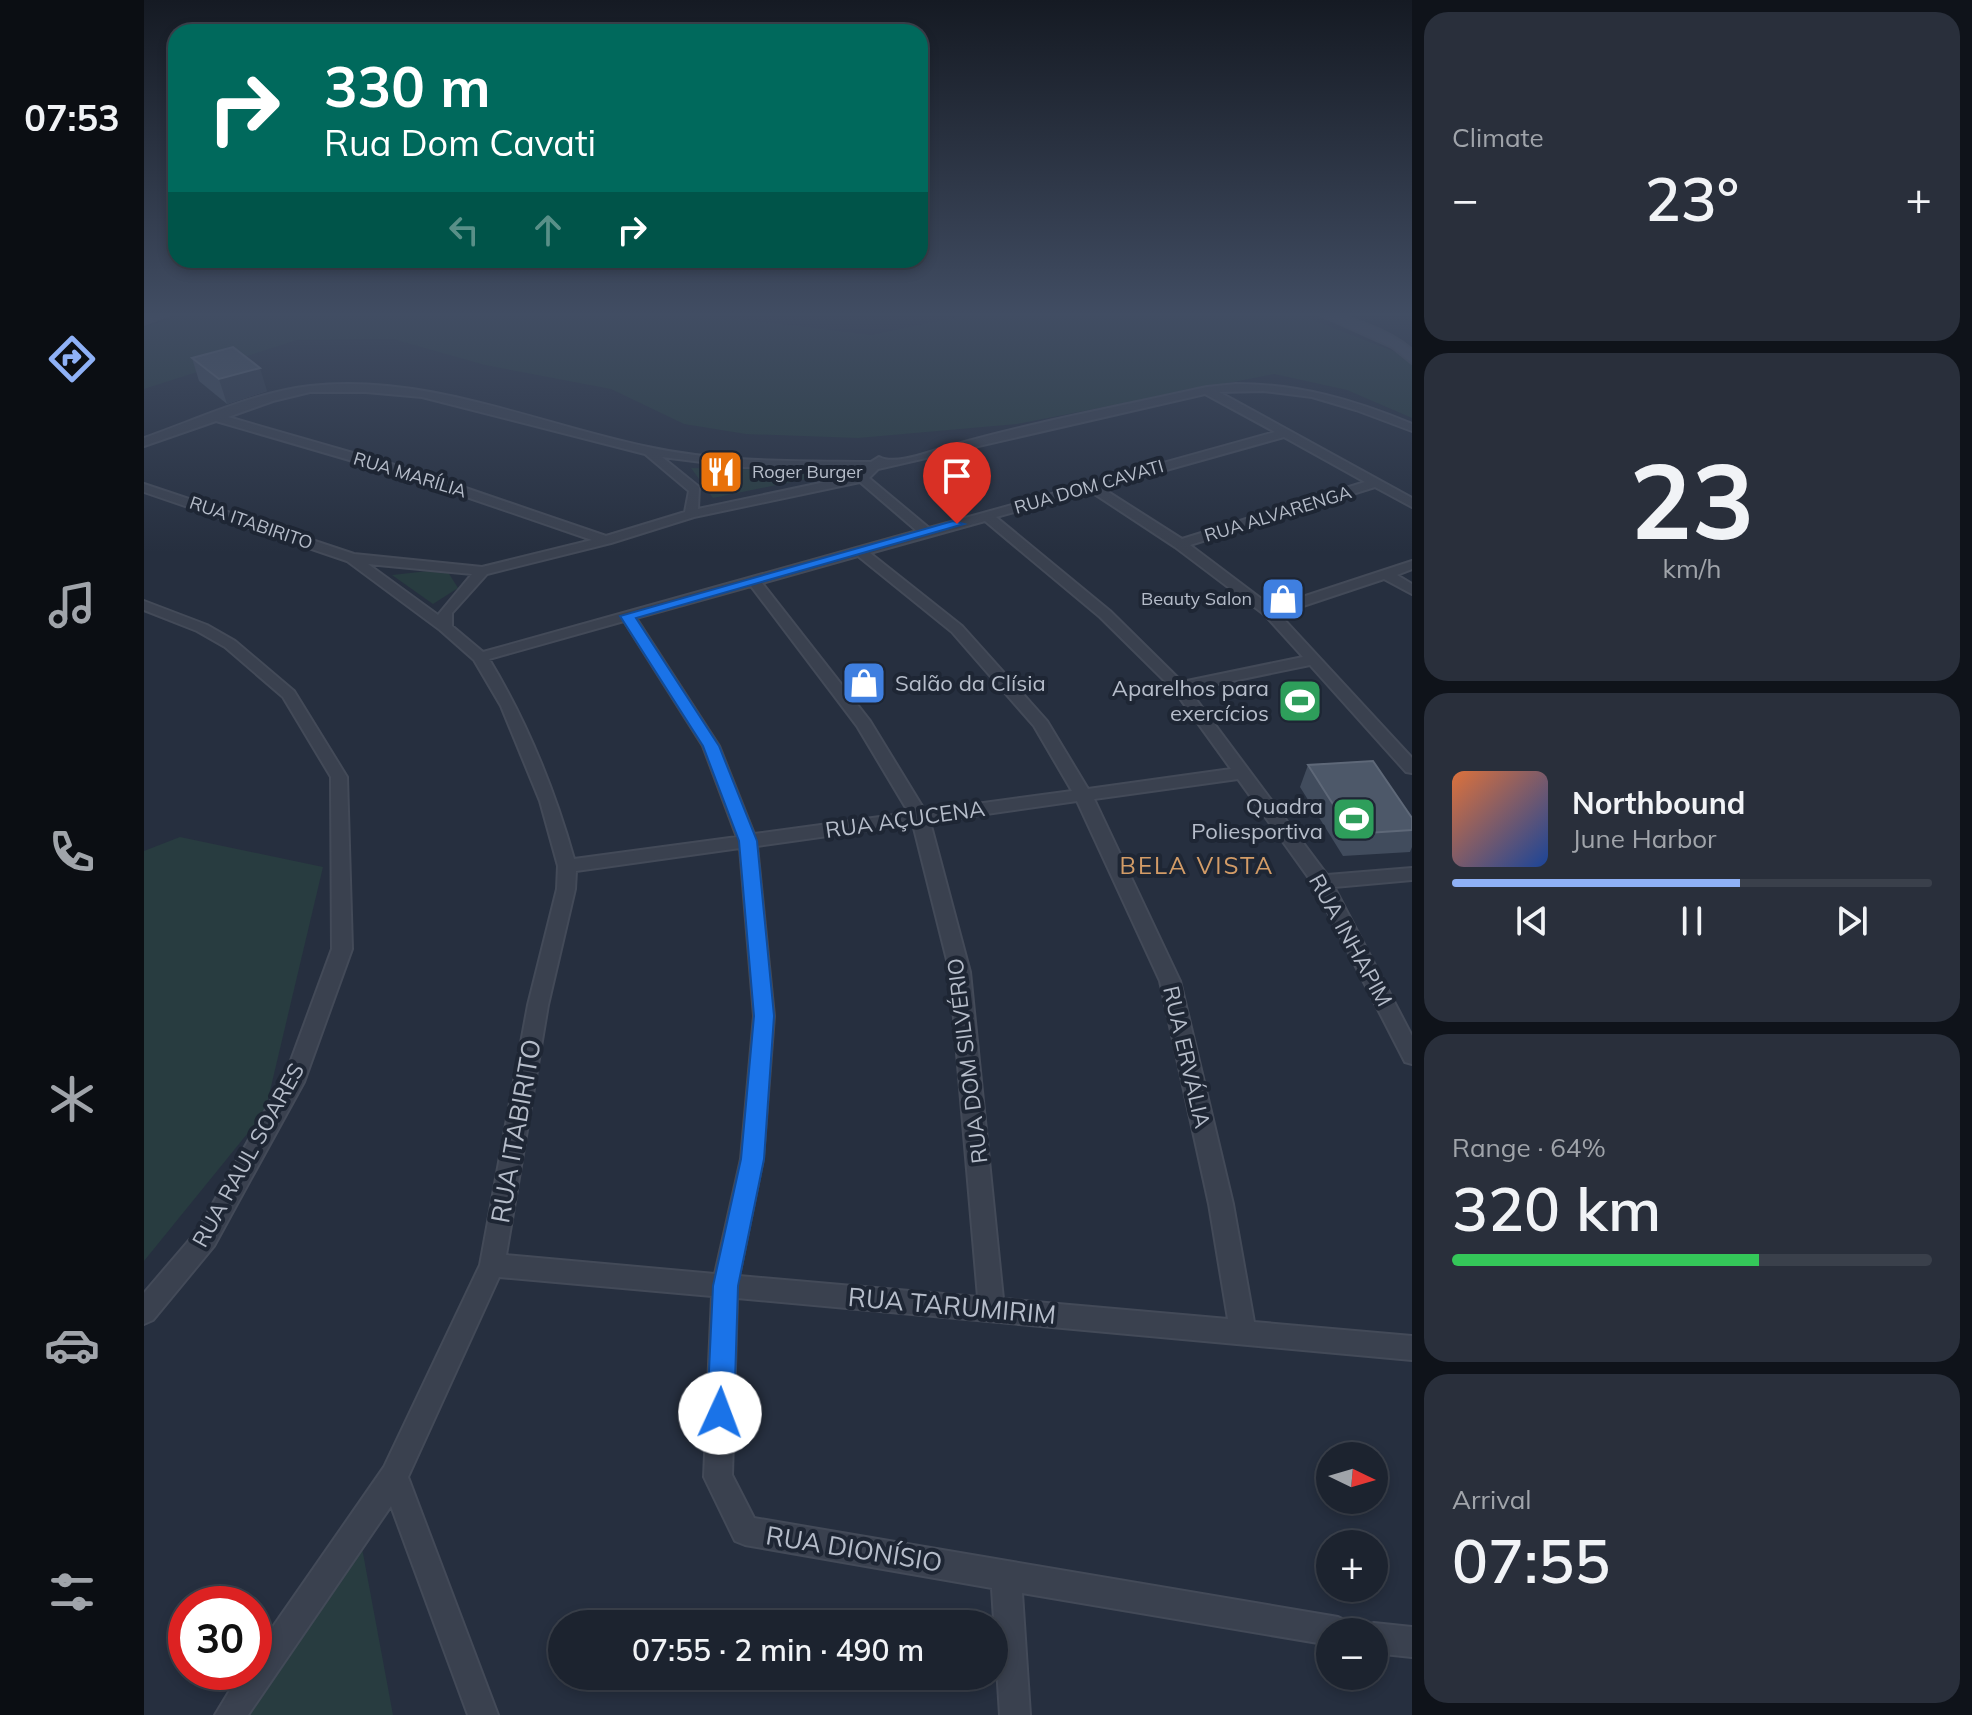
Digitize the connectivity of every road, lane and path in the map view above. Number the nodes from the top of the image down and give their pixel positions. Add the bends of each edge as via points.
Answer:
1 (299, 392) edge
2 (400, 392) edge
3 (1198, 392) edge
4 (1210, 392) edge
5 (1312, 392) edge
6 (213, 416) junction
7 (1412, 428) edge
8 (1281, 434) junction
9 (990, 438) junction
10 (146, 442) edge
11 (648, 451) junction
12 (888, 452) junction
13 (742, 463) junction
14 (875, 466) junction
15 (862, 478) junction
16 (1376, 483) junction
17 (146, 486) edge
18 (1092, 487) junction
19 (1412, 503) edge
20 (691, 514) junction
21 (987, 516) junction
22 (927, 533) junction
23 (606, 540) junction
24 (1180, 544) junction
25 (860, 551) junction
26 (352, 558) junction
27 (1412, 565) edge
28 (482, 571) junction
29 (1386, 574) junction
30 (754, 581) junction
31 (1412, 590) edge
32 (144, 605) edge
33 (1270, 612) junction
34 (628, 616) junction
35 (445, 627) junction
36 (480, 657) junction
37 (1313, 660) junction
38 (1179, 687) junction
39 (1412, 768) edge
40 (1244, 773) junction
41 (1083, 795) junction
42 (920, 817) junction
43 (748, 841) junction
44 (567, 866) junction
45 (1412, 874) edge
46 (1322, 882) junction
47 (1412, 1056) edge
48 (492, 1265) junction
49 (725, 1286) junction
50 (992, 1310) junction
51 (144, 1312) edge
52 (1243, 1332) junction
53 (1412, 1348) edge
54 (394, 1477) junction
55 (1006, 1574) junction
56 (1316, 1628) edge
57 (1388, 1639) edge
58 (1412, 1642) edge
59 (230, 1715) edge
60 (483, 1715) edge
61 (1015, 1715) edge

1 - 6 street
2 - 11 street
3 - 9 street
4 - 8 street
5 - 7 street via 1347,400
6 - 10 street
6 - 23 street, RUA MARÍLIA via 415,475
8 - 16 street
8 - 18 street, RUA DOM CAVATI
9 - 12 street
9 - 14 street
11 - 13 street
11 - 20 street via 695,490
12 - 13 street
12 - 14 street
13 - 14 street
14 - 15 street
15 - 20 street
15 - 22 street
16 - 19 street
16 - 24 street, RUA ALVARENGA
17 - 26 street, RUA ITABIRITO
18 - 21 street, RUA DOM CAVATI
18 - 24 street
20 - 23 street
21 - 22 street, RUA DOM CAVATI
21 - 38 street, RUA INHAPIM via 1105,614
22 - 25 street, RUA DOM CAVATI
23 - 28 street
24 - 33 street
25 - 30 street, RUA DOM CAVATI
25 - 41 street, RUA ERVÁLIA via 957,629 1041,724
26 - 28 street, RUA ITABIRITO
26 - 35 street, RUA ITABIRITO
27 - 29 street
28 - 35 street via 445,612
29 - 31 street
29 - 33 street
30 - 34 street, RUA DOM CAVATI
30 - 42 street, RUA DOM SILVÉRIO via 864,724
32 - 51 street, RUA RAUL SOARES via 230,644 289,694 339,777 342,949 289,1090 206,1238
33 - 37 street
34 - 36 street, RUA DOM CAVATI
34 - 43 street, RUA DIONÍSIO via 711,746
35 - 36 street, RUA ITABIRITO
36 - 44 street, RUA ITABIRITO via 509,706 543,787
37 - 38 street
37 - 39 street
38 - 40 street, RUA INHAPIM
40 - 41 street, RUA AÇUCENA
40 - 46 street, RUA INHAPIM
41 - 42 street, RUA AÇUCENA
41 - 52 street, RUA ERVÁLIA via 1170,981 1221,1204
42 - 43 street, RUA AÇUCENA
42 - 50 street, RUA DOM SILVÉRIO via 960,972
43 - 44 street, RUA AÇUCENA
43 - 49 street, RUA DIONÍSIO via 764,1016 752,1159
44 - 48 street, RUA ITABIRITO
45 - 46 street
46 - 47 street, RUA INHAPIM
48 - 49 street, RUA TARUMIRIM
48 - 54 street, RUA ITABIRITO
49 - 50 street, RUA TARUMIRIM
49 - 55 street, RUA DIONÍSIO via 718,1477 745,1531
50 - 52 street, RUA TARUMIRIM
52 - 53 street, RUA TARUMIRIM
54 - 59 street, RUA ITABIRITO
54 - 60 street
55 - 56 street, RUA DIONÍSIO
55 - 61 street
57 - 58 street

